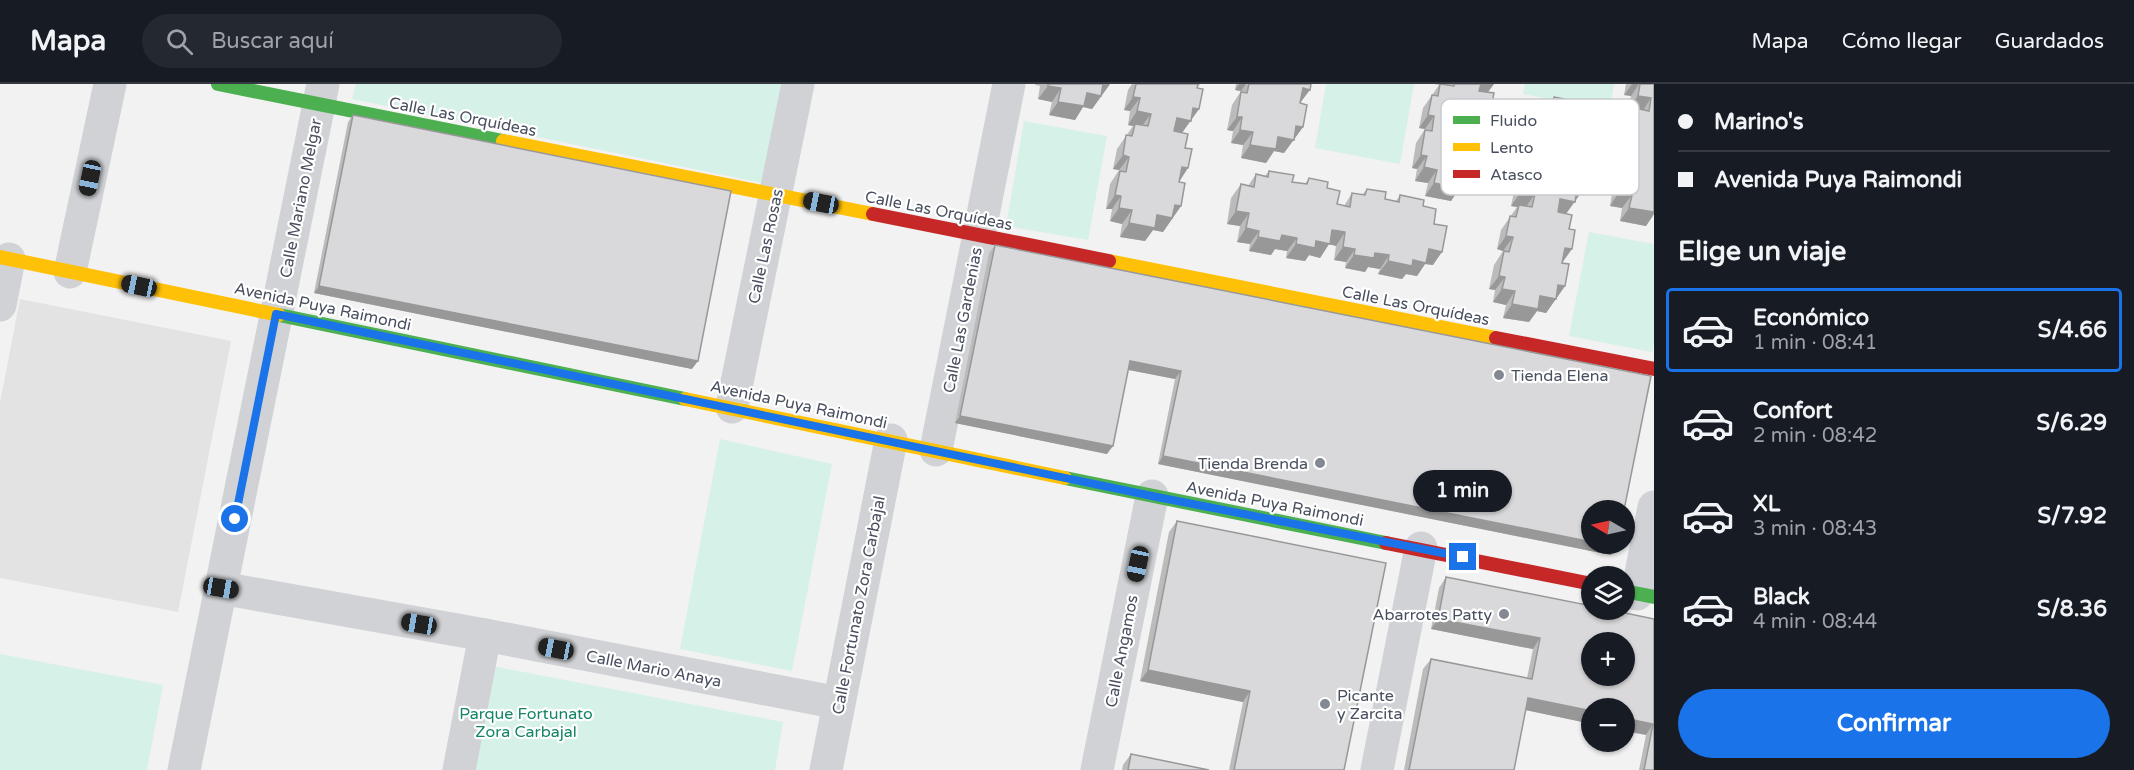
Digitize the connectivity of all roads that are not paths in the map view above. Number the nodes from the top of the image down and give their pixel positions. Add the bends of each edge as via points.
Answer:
1 (110, 84) edge
2 (218, 84) edge
3 (798, 84) edge
4 (1009, 84) edge
5 (321, 94) edge
6 (775, 195) junction
7 (979, 235) junction
8 (4, 258) edge
9 (70, 272) junction
10 (0, 305) edge
11 (276, 314) junction
12 (1654, 369) edge
13 (732, 407) junction
14 (891, 440) junction
15 (936, 450) junction
16 (1152, 496) junction
17 (1654, 507) edge
18 (1421, 548) junction
19 (1581, 582) edge
20 (221, 588) junction
21 (1638, 594) edge
22 (486, 636) junction
23 (839, 703) junction
24 (184, 770) edge
25 (459, 770) edge
26 (826, 770) edge
27 (1097, 770) edge
28 (1377, 770) edge

1 - 9 street
2 - 5 street, Calle Las Orquídeas
3 - 6 street, Calle Las Rosas
4 - 7 street, Calle Las Gardenias
5 - 6 street, Calle Las Orquídeas
5 - 11 street, Calle Mariano Melgar
6 - 7 street, Calle Las Orquídeas
6 - 13 street, Calle Las Rosas
7 - 12 street, Calle Las Orquídeas
7 - 15 street, Calle Las Gardenias
8 - 9 street, Avenida Puya Raimondi
8 - 10 street
9 - 11 street, Avenida Puya Raimondi
11 - 13 street, Avenida Puya Raimondi
11 - 20 street, Calle Mariano Melgar
13 - 14 street, Avenida Puya Raimondi
14 - 15 street, Avenida Puya Raimondi
14 - 23 street, Calle Fortunato Zora Carbajal
15 - 16 street, Avenida Puya Raimondi
16 - 18 street, Avenida Puya Raimondi
16 - 27 street, Calle Angamos
17 - 21 street
18 - 19 street, Avenida Puya Raimondi
18 - 28 street
20 - 22 street, Calle Mario Anaya
20 - 24 street, Calle Mariano Melgar
22 - 23 street, Calle Mario Anaya
22 - 25 street
23 - 26 street, Calle Fortunato Zora Carbajal

